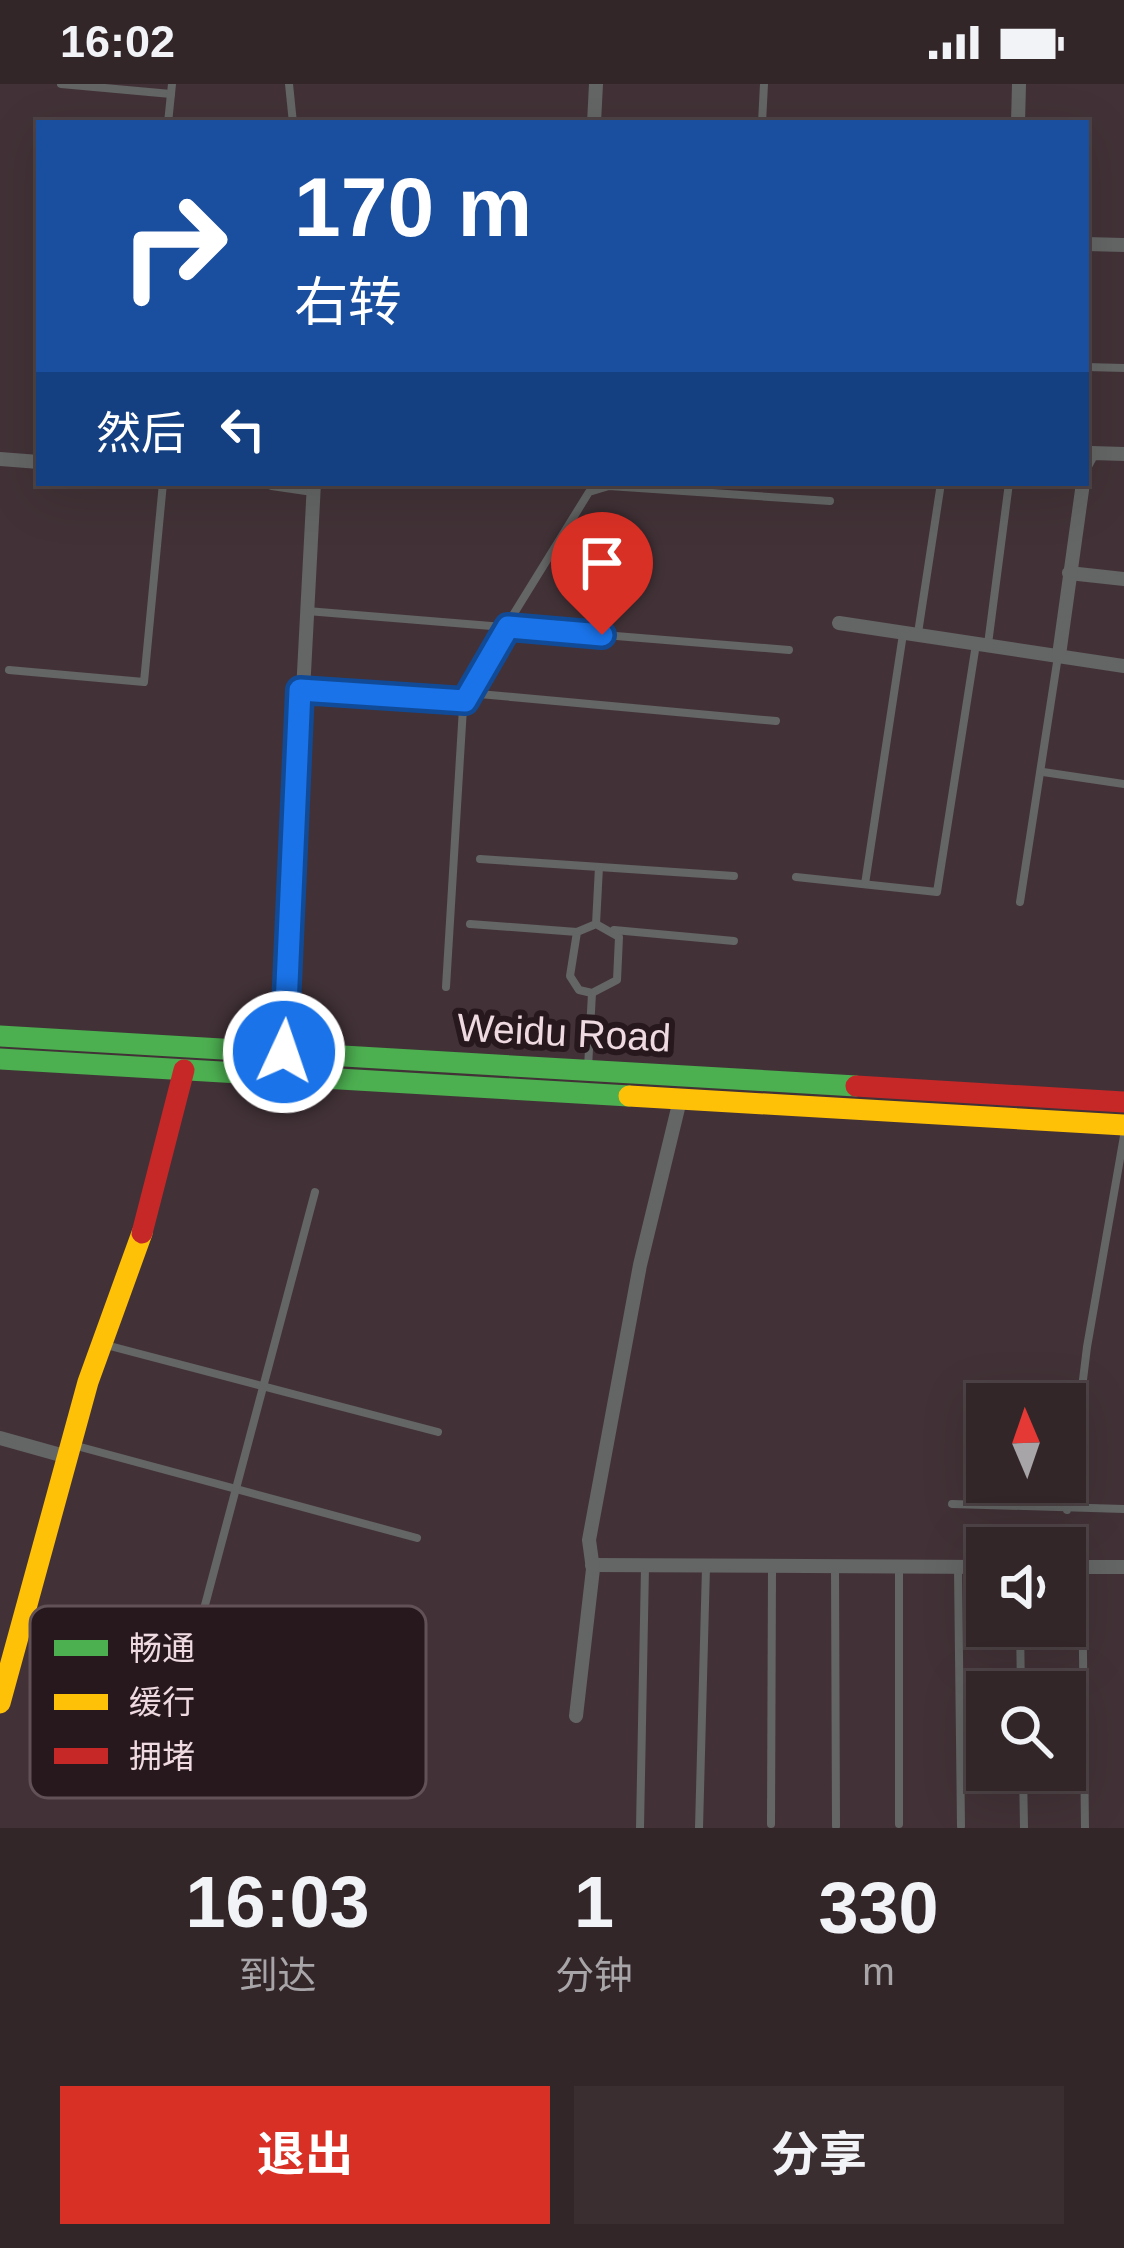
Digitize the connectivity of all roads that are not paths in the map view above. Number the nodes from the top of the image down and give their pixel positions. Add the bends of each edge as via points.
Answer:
1 (61, 84) edge
2 (289, 84) edge
3 (596, 84) edge
4 (764, 84) edge
5 (1019, 84) edge
6 (171, 89) edge
7 (168, 120) edge
8 (293, 120) edge
9 (594, 120) edge
10 (762, 120) edge
11 (1018, 120) edge
12 (1089, 244) edge
13 (1124, 245) edge
14 (1089, 367) edge
15 (1124, 368) edge
16 (1124, 454) edge
17 (1089, 458) edge
18 (0, 459) edge
19 (36, 461) edge
20 (163, 486) edge
21 (314, 486) edge
22 (622, 486) edge
23 (640, 486) edge
24 (940, 486) edge
25 (1008, 486) edge
26 (1083, 486) edge
27 (830, 501) dead end
28 (1069, 573) junction
29 (1124, 579) edge
30 (305, 611) junction
31 (839, 623) dead end
32 (508, 627) junction
33 (910, 633) junction
34 (982, 644) junction
35 (789, 650) dead end
36 (1059, 655) junction
37 (1124, 666) edge
38 (9, 670) dead end
39 (300, 690) junction
40 (466, 697) junction
41 (776, 721) dead end
42 (1043, 772) junction
43 (1124, 784) edge
44 (480, 859) dead end
45 (599, 867) junction
46 (734, 876) dead end
47 (796, 877) dead end
48 (865, 884) junction
49 (1021, 902) dead end
50 (596, 923) junction
51 (470, 924) dead end
52 (613, 930) junction
53 (577, 932) junction
54 (734, 941) dead end
55 (446, 987) dead end
56 (592, 993) junction
57 (0, 1036) edge
58 (284, 1052) junction
59 (0, 1059) edge
60 (588, 1069) junction
61 (184, 1070) junction
62 (680, 1100) junction
63 (1124, 1102) edge
64 (1124, 1125) edge
65 (1124, 1136) edge
66 (315, 1192) dead end
67 (104, 1344) junction
68 (263, 1386) junction
69 (438, 1432) dead end
70 (0, 1438) edge
71 (70, 1450) junction
72 (236, 1489) junction
73 (952, 1504) dead end
74 (1124, 1509) edge
75 (1067, 1510) junction
76 (418, 1538) dead end
77 (592, 1564) junction
78 (645, 1565) junction
79 (706, 1566) junction
80 (772, 1567) junction
81 (958, 1567) junction
82 (966, 1567) edge
83 (1086, 1567) edge
84 (1124, 1567) edge
85 (835, 1568) junction
86 (899, 1568) junction
87 (205, 1606) edge
88 (1083, 1647) edge
89 (0, 1703) edge
90 (576, 1716) dead end
91 (1023, 1791) edge
92 (771, 1824) dead end
93 (898, 1824) dead end
94 (836, 1826) edge
95 (961, 1826) edge
96 (640, 1828) edge
97 (699, 1828) edge
98 (1024, 1828) edge
99 (1085, 1828) edge

1 - 6 lane
2 - 8 lane
3 - 9 street
4 - 10 lane
5 - 11 street
6 - 7 lane
12 - 13 street
14 - 15 lane
16 - 17 street
18 - 19 street
20 - 38 lane via 144,682
21 - 30 street
22 - 32 lane via 589,492
23 - 27 lane
24 - 33 lane
25 - 34 lane
26 - 28 street
28 - 29 street
28 - 36 street
30 - 32 lane
30 - 39 street
31 - 33 street
32 - 35 lane
32 - 40 lane
33 - 34 street
33 - 48 lane
34 - 36 street
34 - 48 lane via 938,892
36 - 37 street
36 - 42 lane
39 - 40 lane
39 - 58 street
40 - 41 lane
40 - 55 lane
42 - 43 lane
42 - 49 lane
44 - 45 lane
45 - 46 lane
45 - 50 lane
47 - 48 lane
50 - 52 lane
50 - 53 lane
51 - 53 lane
52 - 54 lane
52 - 56 lane via 617,980
53 - 56 lane via 570,976
56 - 60 lane
57 - 58 main road, Weidu Road
58 - 60 main road, Weidu Road
59 - 61 main road, Weidu Road
60 - 63 main road, Weidu Road
61 - 62 main road, Weidu Road
61 - 67 main road via 152,1204
62 - 64 main road, Weidu Road
62 - 77 street via 627,1334 589,1540
65 - 75 lane
66 - 68 lane
67 - 68 lane
67 - 71 main road
68 - 69 lane
68 - 72 lane
70 - 71 street
71 - 72 lane
71 - 89 main road
72 - 76 lane
72 - 87 lane
73 - 75 lane
74 - 75 lane
77 - 78 street
77 - 90 street
78 - 79 street
78 - 96 lane
79 - 80 street
79 - 97 lane
80 - 85 street
80 - 92 lane
81 - 82 street
81 - 86 street
81 - 95 lane
83 - 84 street
85 - 86 street
85 - 94 lane
86 - 93 lane
88 - 99 lane
91 - 98 lane

